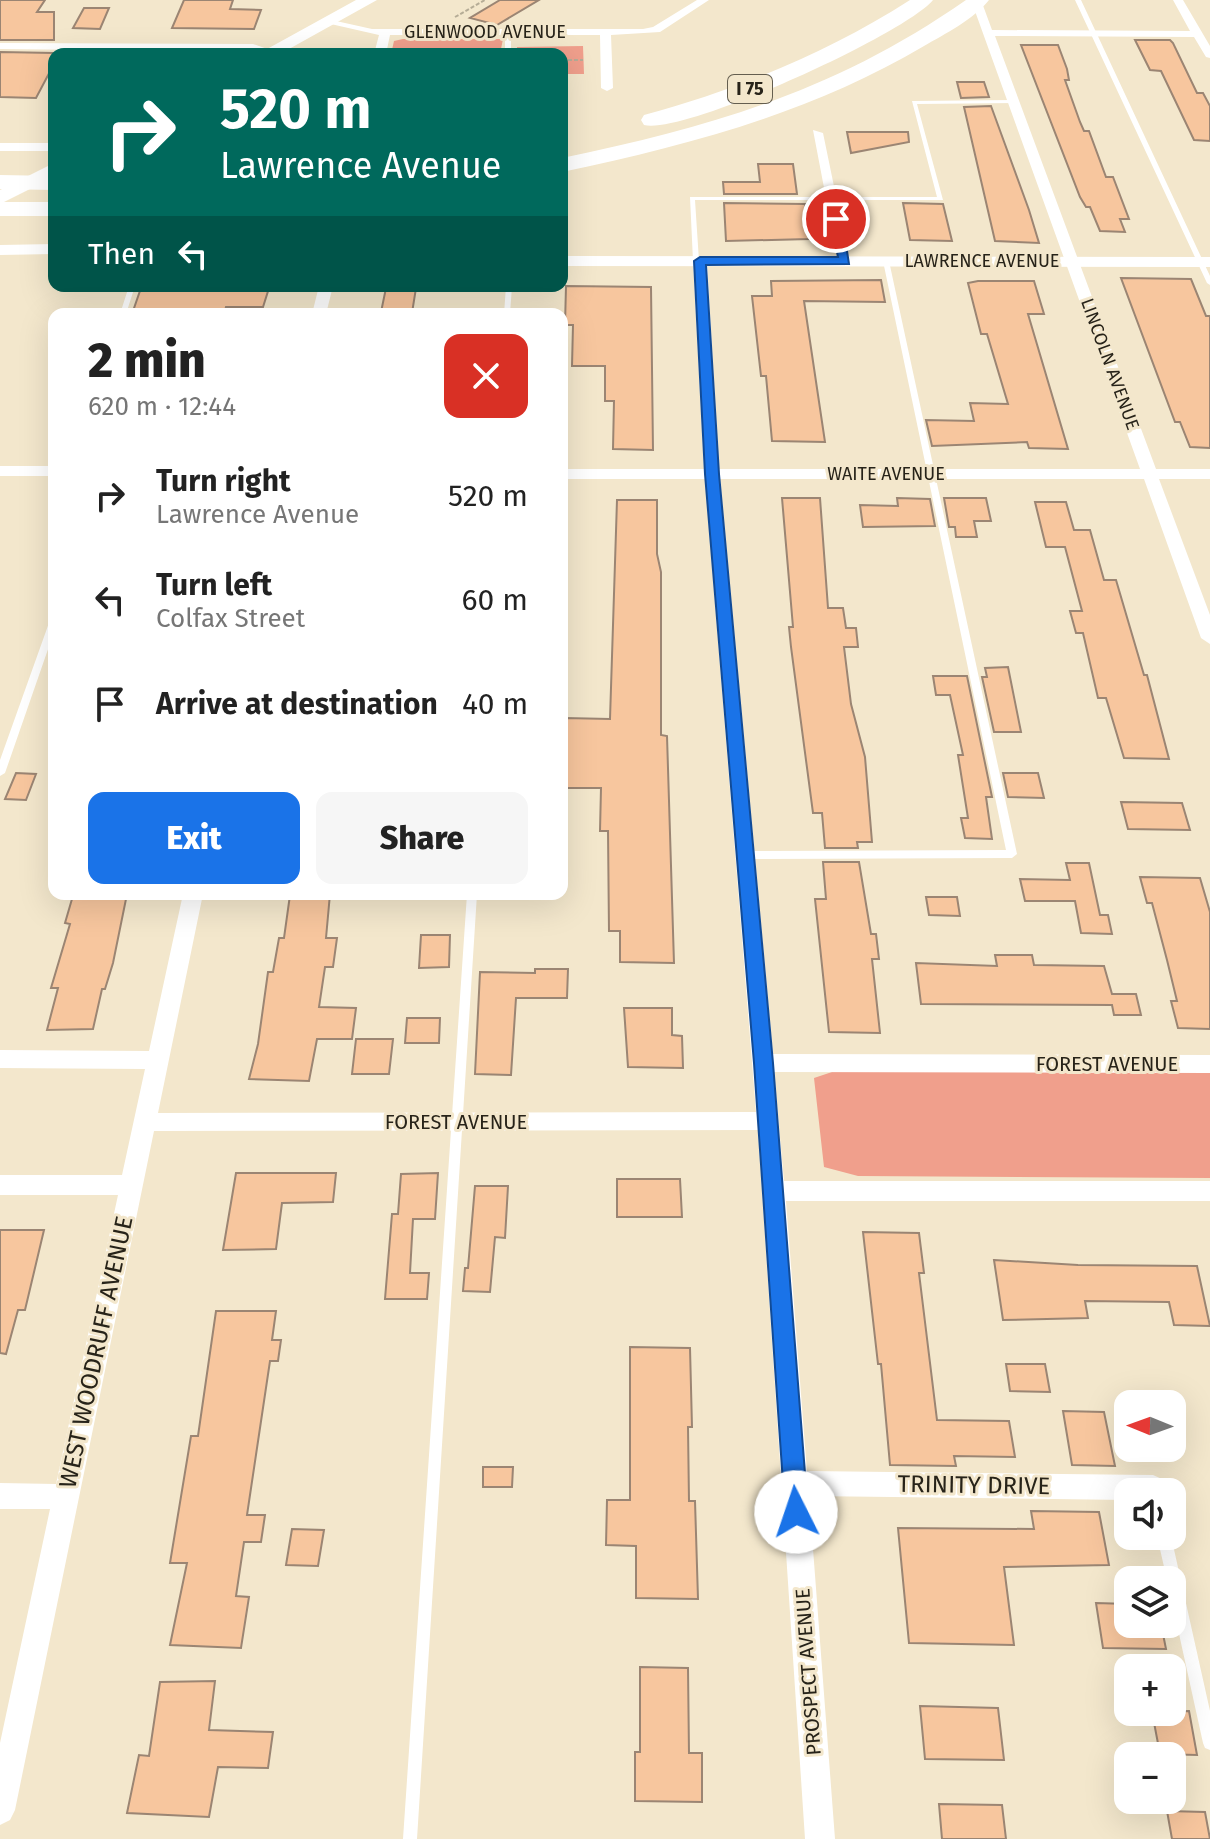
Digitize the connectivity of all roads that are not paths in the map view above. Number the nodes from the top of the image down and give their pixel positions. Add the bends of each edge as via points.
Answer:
1 (369, 0) edge
2 (704, 0) edge
3 (923, 0) edge
4 (978, 0) edge
5 (1078, 0) edge
6 (1178, 0) edge
7 (327, 22) junction
8 (987, 27) junction
9 (385, 32) junction
10 (508, 32) junction
11 (605, 32) junction
12 (1093, 34) junction
13 (1198, 34) junction
14 (0, 46) edge
15 (256, 48) edge
16 (278, 48) edge
17 (381, 48) edge
18 (508, 48) edge
19 (1210, 55) edge
20 (607, 88) dead end
21 (1014, 102) junction
22 (788, 108) junction
23 (633, 125) dead end
24 (817, 133) dead end
25 (0, 147) edge
26 (48, 147) edge
27 (568, 164) edge
28 (48, 176) edge
29 (48, 177) edge
30 (0, 182) edge
31 (568, 185) edge
32 (0, 198) edge
33 (832, 199) junction
34 (0, 209) edge
35 (48, 209) edge
36 (48, 249) edge
37 (0, 250) edge
38 (0, 261) edge
39 (48, 261) edge
40 (568, 261) edge
41 (698, 261) junction
42 (845, 261) junction
43 (886, 261) junction
44 (1072, 261) junction
45 (1205, 262) edge
46 (1210, 283) edge
47 (0, 471) edge
48 (48, 471) edge
49 (568, 474) edge
50 (712, 474) junction
51 (932, 474) junction
52 (1150, 474) junction
53 (1210, 474) edge
54 (48, 637) edge
55 (1210, 638) edge
56 (0, 773) edge
57 (746, 855) junction
58 (192, 900) edge
59 (472, 900) edge
60 (0, 1059) edge
61 (158, 1060) junction
62 (764, 1063) junction
63 (1210, 1064) edge
64 (768, 1121) junction
65 (145, 1122) junction
66 (458, 1122) junction
67 (0, 1185) edge
68 (130, 1185) junction
69 (774, 1191) junction
70 (1210, 1191) edge
71 (794, 1483) junction
72 (1114, 1489) edge
73 (0, 1496) edge
74 (66, 1497) junction
75 (1167, 1550) edge
76 (1210, 1743) edge
77 (0, 1810) edge
78 (410, 1839) edge
79 (820, 1839) edge

1 - 7 main road
2 - 11 street, GLENWOOD AVENUE via 656,30
3 - 23 highway, I 75 via 849,47 805,67
4 - 8 street, LINCOLN AVENUE
4 - 22 highway, I 75 via 909,48
5 - 12 lane
6 - 13 street
7 - 9 street, GLENWOOD AVENUE
7 - 16 main road
8 - 12 street
8 - 21 street, LINCOLN AVENUE
9 - 10 street, GLENWOOD AVENUE
9 - 17 street
10 - 11 street, GLENWOOD AVENUE
10 - 18 lane
11 - 20 street
12 - 13 street
12 - 45 lane
13 - 19 street
14 - 15 street
21 - 33 lane via 914,102 941,199
21 - 44 street, LINCOLN AVENUE
22 - 27 highway, I 75
22 - 31 highway via 766,123
24 - 33 street
25 - 26 street
28 - 30 highway
29 - 32 main road
33 - 41 lane via 692,198
33 - 42 street
34 - 35 highway
36 - 37 street
38 - 39 street
40 - 41 street, LAWRENCE AVENUE
41 - 42 street, LAWRENCE AVENUE
41 - 50 street, PROSPECT AVENUE
42 - 43 street, LAWRENCE AVENUE
43 - 44 street, LAWRENCE AVENUE
43 - 51 lane
44 - 45 street, LAWRENCE AVENUE
44 - 52 street, LINCOLN AVENUE
45 - 46 lane
47 - 48 street
49 - 50 street, WAITE AVENUE
50 - 51 street, WAITE AVENUE
50 - 57 street, PROSPECT AVENUE
51 - 52 street, WAITE AVENUE
51 - 57 lane via 1012,854
52 - 53 street, WAITE AVENUE
52 - 55 street, LINCOLN AVENUE
54 - 56 lane
57 - 62 street, PROSPECT AVENUE
58 - 61 street, WEST WOODRUFF AVENUE
59 - 66 lane
60 - 61 street
61 - 65 street, WEST WOODRUFF AVENUE
62 - 63 street, FOREST AVENUE
62 - 64 street, PROSPECT AVENUE
64 - 66 street, FOREST AVENUE
64 - 69 street, PROSPECT AVENUE
65 - 66 street, FOREST AVENUE
65 - 68 street, WEST WOODRUFF AVENUE
66 - 78 lane
67 - 68 street
68 - 74 street, WEST WOODRUFF AVENUE
69 - 70 street
69 - 71 street, PROSPECT AVENUE
71 - 72 street, TRINITY DRIVE
71 - 79 street, PROSPECT AVENUE
73 - 74 street
74 - 77 street, WEST WOODRUFF AVENUE
75 - 76 lane

